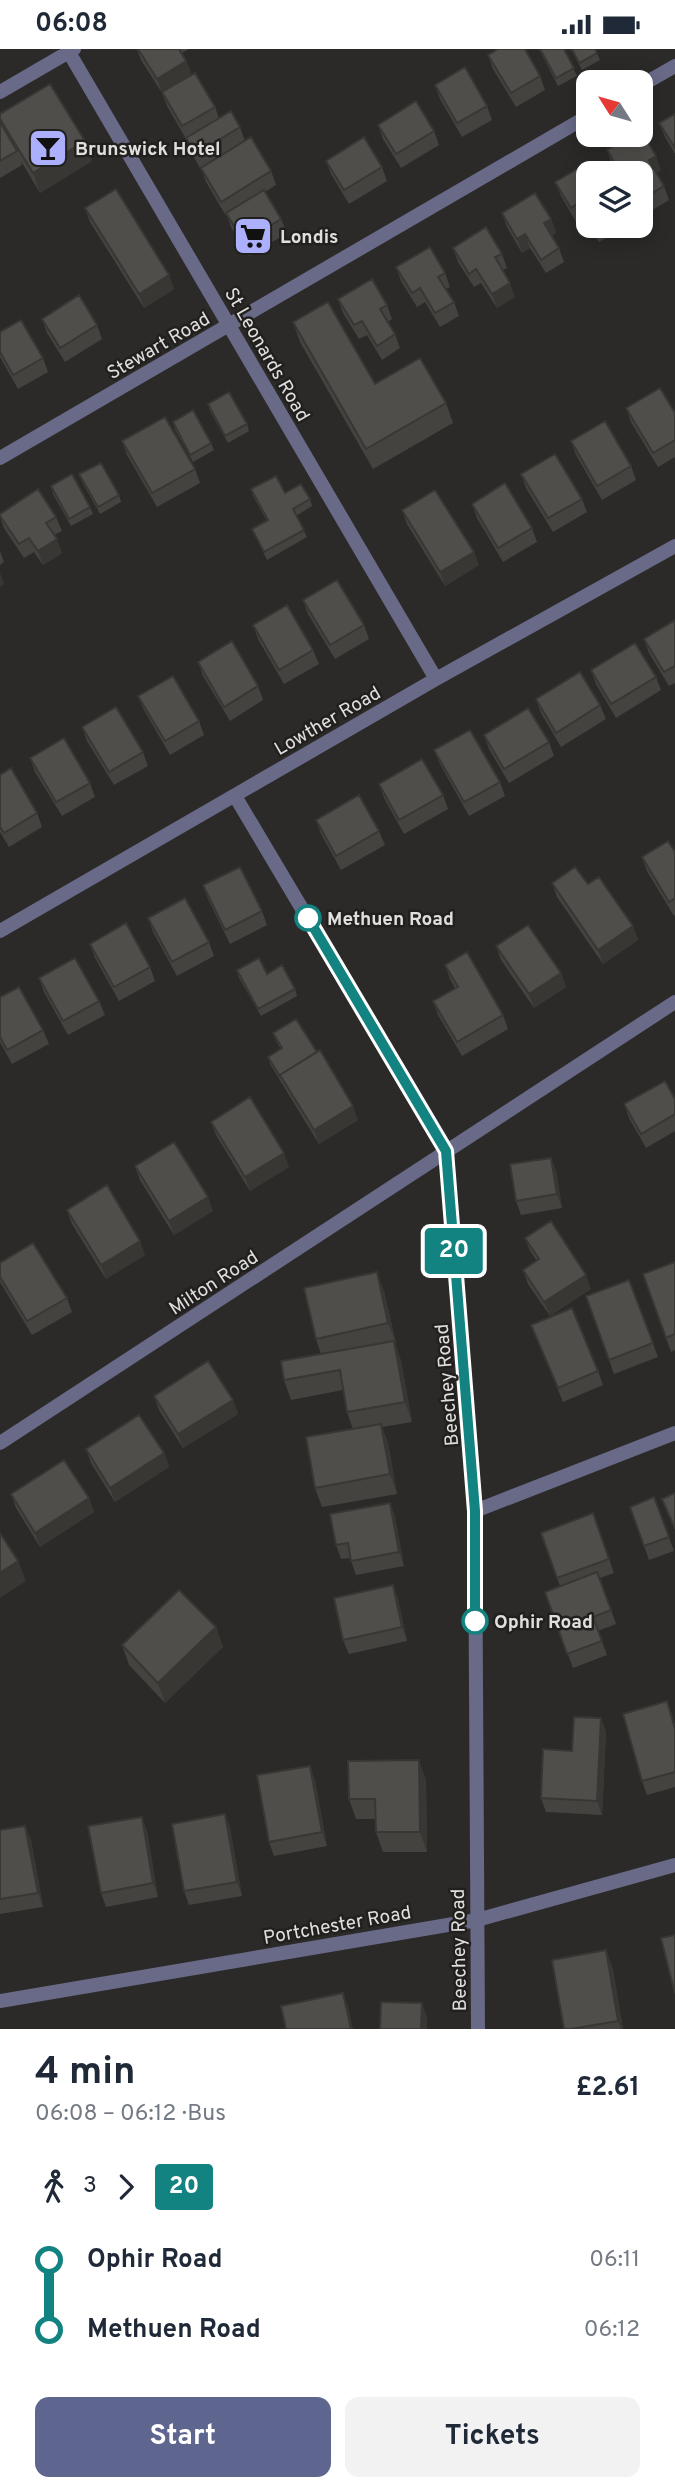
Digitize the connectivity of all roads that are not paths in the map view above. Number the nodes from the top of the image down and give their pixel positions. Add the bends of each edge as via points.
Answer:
1 (70, 50) edge
2 (675, 66) edge
3 (653, 79) edge
4 (0, 92) edge
5 (576, 123) edge
6 (229, 326) junction
7 (0, 458) edge
8 (675, 546) edge
9 (436, 679) junction
10 (235, 796) junction
11 (0, 931) edge
12 (675, 1002) edge
13 (446, 1151) junction
14 (675, 1433) edge
15 (0, 1443) edge
16 (475, 1511) junction
17 (675, 1865) edge
18 (477, 1920) junction
19 (0, 2001) edge
20 (478, 2029) edge

1 - 4 street
1 - 6 street, St Leonards Road
2 - 3 street
5 - 6 street, Stewart Road
6 - 7 street, Stewart Road
6 - 9 street, St Leonards Road
8 - 9 street, Lowther Road
9 - 10 street, Lowther Road
10 - 11 street, Lowther Road
10 - 13 street, Beechey Road
12 - 13 street
13 - 15 street, Milton Road
13 - 16 street, Beechey Road
14 - 16 street
16 - 18 street, Beechey Road
17 - 18 street, Portchester Road
18 - 19 street, Portchester Road
18 - 20 street, Beechey Road

